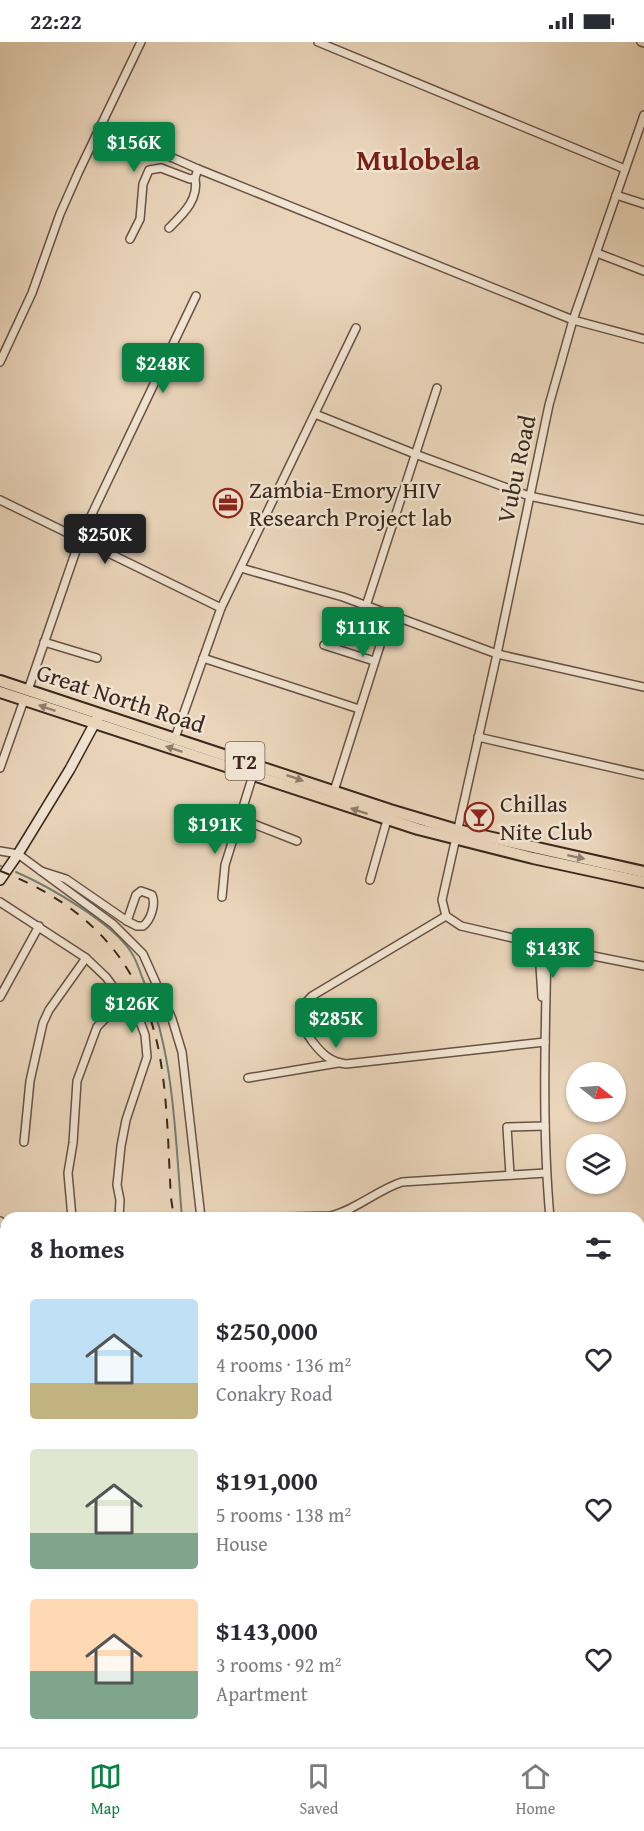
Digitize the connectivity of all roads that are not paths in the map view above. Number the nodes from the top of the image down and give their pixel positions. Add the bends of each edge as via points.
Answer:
1 (141, 42) edge
2 (318, 42) edge
3 (644, 115) edge
4 (100, 126) junction
5 (198, 169) junction
6 (625, 169) junction
7 (195, 178) junction
8 (616, 195) junction
9 (644, 204) edge
10 (169, 228) dead end
11 (130, 239) dead end
12 (597, 253) junction
13 (644, 271) edge
14 (196, 296) dead end
15 (573, 320) junction
16 (356, 328) dead end
17 (644, 339) edge
18 (0, 362) edge
19 (437, 388) dead end
20 (315, 414) junction
21 (415, 454) junction
22 (529, 496) junction
23 (0, 500) edge
24 (644, 520) edge
25 (80, 539) junction
26 (241, 568) junction
27 (366, 606) junction
28 (221, 608) junction
29 (390, 614) junction
30 (44, 642) junction
31 (324, 645) dead end
32 (497, 654) junction
33 (97, 658) dead end
34 (203, 658) junction
35 (374, 661) junction
36 (0, 681) edge
37 (644, 687) edge
38 (0, 692) edge
39 (26, 695) junction
40 (359, 709) junction
41 (97, 720) junction
42 (478, 737) junction
43 (175, 738) junction
44 (0, 768) edge
45 (644, 775) edge
46 (253, 776) junction
47 (334, 791) junction
48 (238, 818) junction
49 (387, 819) junction
50 (456, 834) junction
51 (297, 841) dead end
52 (0, 851) edge
53 (18, 854) junction
54 (39, 871) junction
55 (644, 872) edge
56 (0, 880) edge
57 (370, 880) dead end
58 (644, 882) edge
59 (222, 897) dead end
60 (0, 902) edge
61 (446, 916) junction
62 (127, 921) junction
63 (39, 926) junction
64 (543, 948) junction
65 (87, 958) junction
66 (644, 966) edge
67 (0, 997) edge
68 (123, 1000) junction
69 (545, 1042) junction
70 (338, 1063) junction
71 (248, 1078) dead end
72 (545, 1126) junction
73 (24, 1142) dead end
74 (546, 1173) junction
75 (510, 1175) junction
76 (71, 1212) edge
77 (119, 1212) edge
78 (200, 1212) edge
79 (342, 1212) edge
80 (549, 1212) edge

1 - 4 street
2 - 6 street
3 - 6 street, Vubu Road
4 - 5 street
4 - 18 street
5 - 7 street
5 - 15 street
6 - 8 street, Vubu Road
7 - 10 street via 194,195
7 - 11 street via 161,168 149,170 141,193 140,219
8 - 9 street
8 - 12 street, Vubu Road
12 - 13 street
12 - 15 street, Vubu Road
14 - 25 street
15 - 17 street
15 - 22 street, Vubu Road
16 - 20 street
19 - 21 street
20 - 21 street
20 - 26 street
21 - 22 street
21 - 27 street
22 - 24 street
22 - 32 street, Vubu Road
23 - 25 street
25 - 28 street
25 - 30 street
26 - 27 street
26 - 28 street
27 - 29 street
28 - 34 street
29 - 32 street
29 - 35 street
30 - 33 street
30 - 39 street
31 - 35 street
32 - 37 street
32 - 42 street, Vubu Road
34 - 40 street
34 - 43 street
35 - 40 street
36 - 39 main road, Great North Road / T2
38 - 39 main road, Great North Road / T2
39 - 41 main road, Great North Road / T2
39 - 44 street
40 - 47 street
41 - 43 main road, Great North Road / T2
46 -> 41 main road, Great North Road / T2
41 - 53 main road
42 - 45 street
42 - 50 street, Vubu Road
43 -> 47 main road, Great North Road / T2
46 - 48 street
49 -> 46 main road, Great North Road / T2
47 - 50 main road, Great North Road / T2
48 - 51 street
48 - 59 street via 225,865
49 - 50 main road, Great North Road / T2
49 - 57 street
50 -> 55 main road, Great North Road / T2
50 - 58 main road, Great North Road / T2
50 - 61 street, Vubu Road via 442,900
52 - 53 street
53 - 54 street
53 - 56 main road
54 - 62 street via 66,879
54 - 78 street via 113,924 143,954 172,1018 182,1052
60 - 63 street
61 - 64 street via 461,926
61 - 70 street via 305,1002 301,1025 327,1058
62 - 62 street via 137,926 148,922 154,903 152,895 141,891 136,895
63 - 65 street
63 - 67 street
64 - 66 street
64 - 69 street
65 - 68 street
65 - 73 street via 43,1023 30,1081
68 - 76 street via 97,1027 77,1081 68,1173
68 - 77 street via 141,1024 147,1057 122,1136 117,1185
69 - 70 street
69 - 72 street
70 - 71 street
72 - 74 street
72 - 75 street via 507,1127
74 - 75 street
74 - 80 street
75 - 79 street via 402,1182

